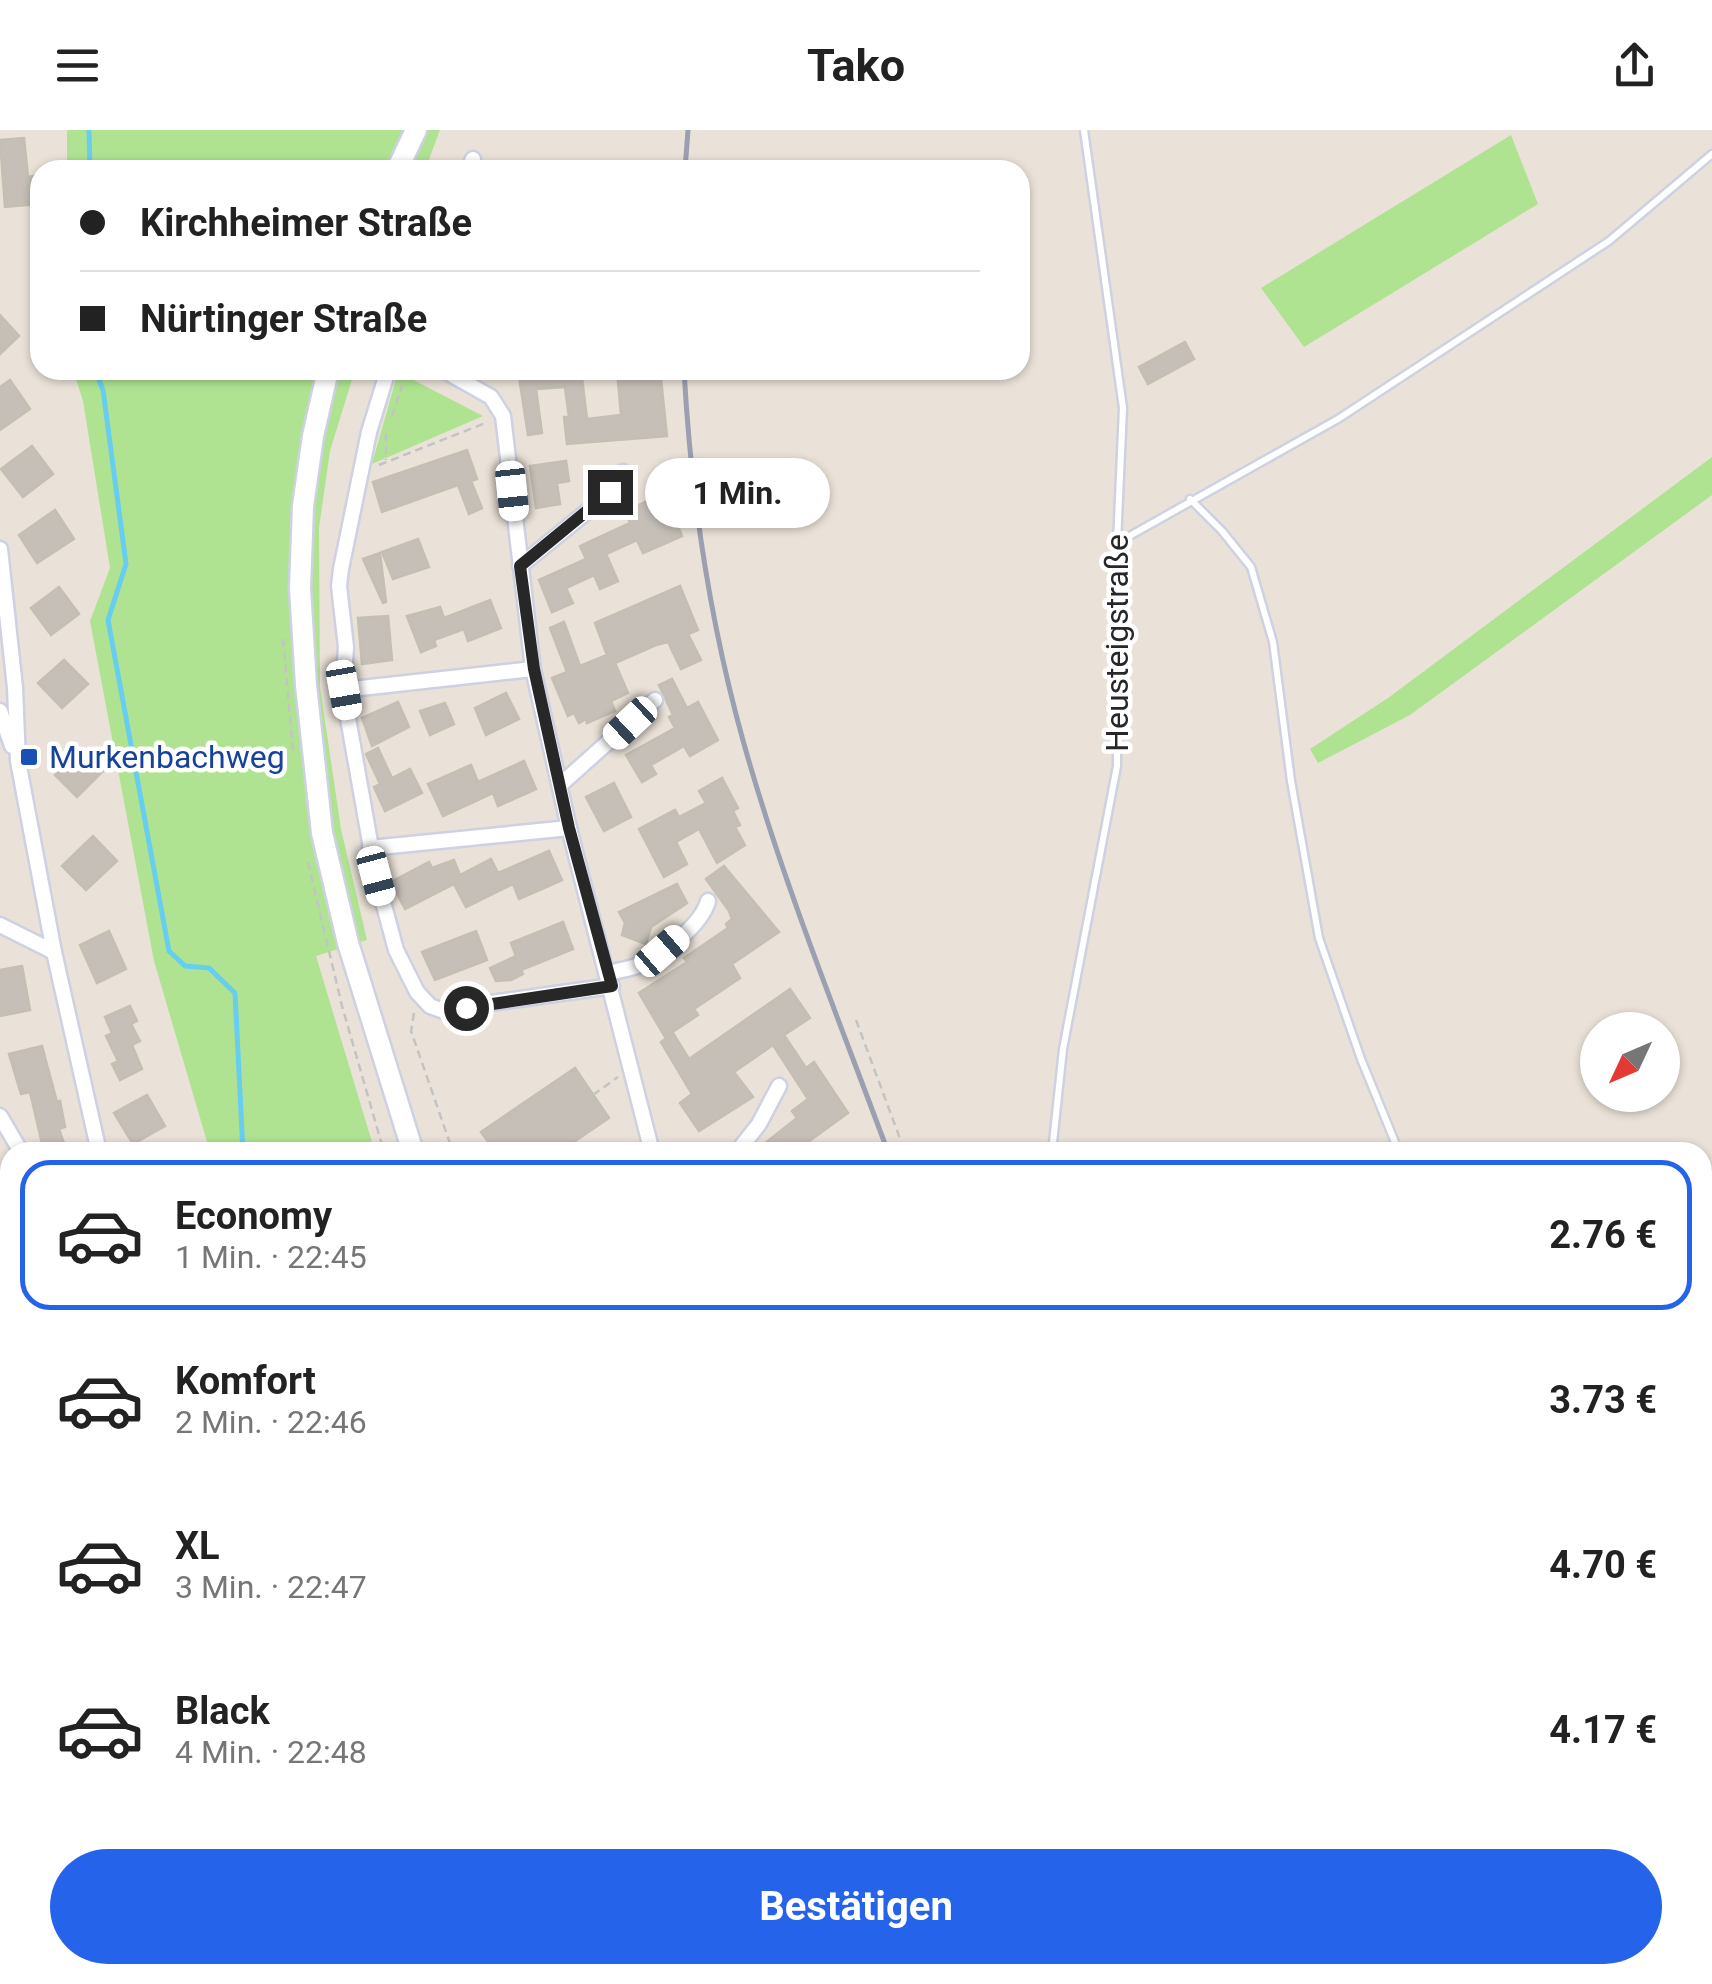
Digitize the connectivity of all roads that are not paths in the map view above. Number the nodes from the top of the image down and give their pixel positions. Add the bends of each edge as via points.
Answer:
1 (416, 130) edge
2 (1084, 130) edge
3 (1712, 154) edge
4 (402, 160) edge
5 (326, 380) edge
6 (385, 380) edge
7 (461, 380) edge
8 (623, 472) dead end
9 (1190, 499) junction
10 (1117, 543) junction
11 (0, 550) edge
12 (520, 566) junction
13 (534, 669) junction
14 (344, 690) junction
15 (655, 700) dead end
16 (0, 711) edge
17 (18, 761) junction
18 (560, 785) junction
19 (569, 828) junction
20 (370, 848) junction
21 (708, 900) dead end
22 (0, 926) edge
23 (54, 952) junction
24 (610, 980) junction
25 (779, 1086) dead end
26 (0, 1116) edge
27 (15, 1142) edge
28 (97, 1142) edge
29 (411, 1142) edge
30 (650, 1142) edge
31 (745, 1142) edge
32 (1053, 1142) edge
33 (1395, 1142) edge

1 - 4 main road
2 - 10 lane, Heusteigstraße via 1123,408
3 - 9 lane via 1609,241 1338,419
5 - 29 main road via 303,506 306,685 327,852 348,943
6 - 14 street via 339,586
7 - 12 street via 491,397 503,416
8 - 12 street via 610,492
9 - 10 lane
9 - 33 lane via 1251,567 1273,642 1319,938
10 - 32 lane, Heusteigstraße via 1117,766
11 - 17 street
12 - 13 street
13 - 14 street
13 - 18 street
14 - 20 street
15 - 18 street
16 - 17 street
17 - 23 street
18 - 19 street
19 - 20 street
19 - 24 street
20 - 24 street via 396,950 430,1006 440,1010
21 - 24 street via 694,924 662,951
22 - 23 street
23 - 28 street
24 - 30 street
25 - 31 street
26 - 27 street

